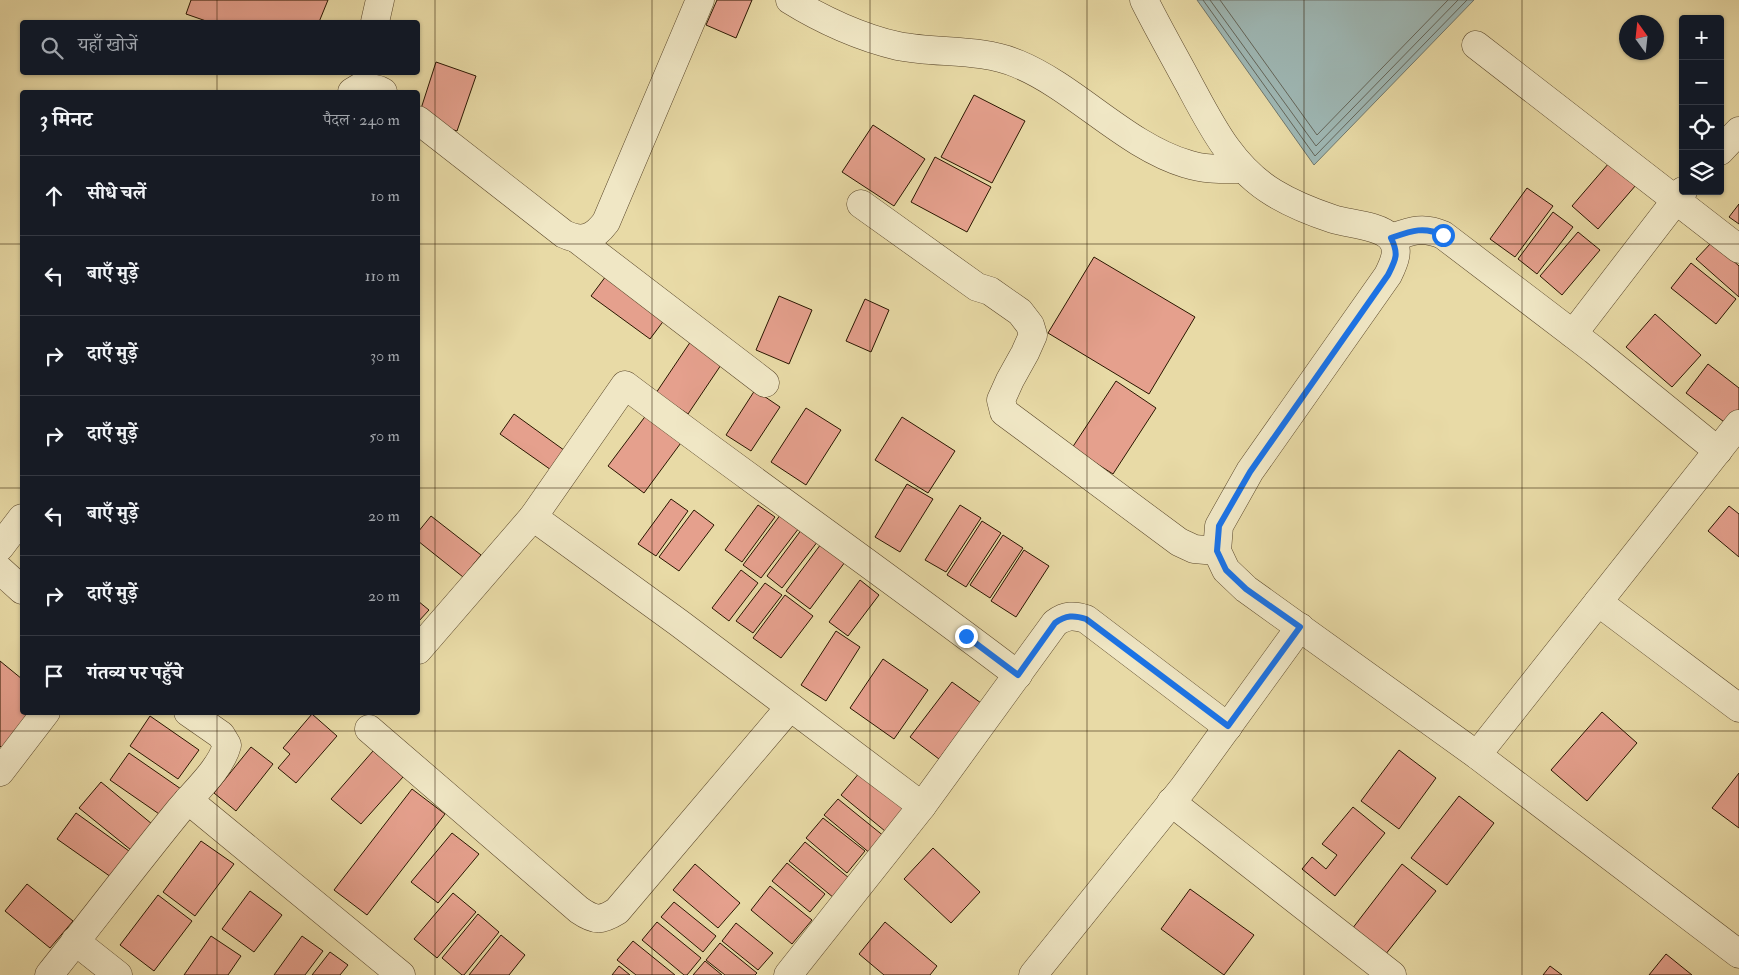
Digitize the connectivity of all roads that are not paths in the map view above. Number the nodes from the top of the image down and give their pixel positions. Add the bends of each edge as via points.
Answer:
1 (380, 0) edge
2 (700, 0) edge
3 (790, 0) edge
4 (1144, 0) edge
5 (375, 20) edge
6 (1476, 45) dead end
7 (420, 122) edge
8 (1739, 131) edge
9 (1721, 150) edge
10 (1243, 169) junction
11 (1679, 196) edge
12 (861, 204) dead end
13 (1391, 238) junction
14 (577, 239) junction
15 (1739, 249) edge
16 (1573, 334) junction
17 (765, 383) dead end
18 (1739, 424) edge
19 (1718, 451) junction
20 (532, 517) junction
21 (20, 521) edge
22 (0, 547) edge
23 (1217, 551) junction
24 (0, 570) edge
25 (20, 588) edge
26 (1598, 602) junction
27 (1300, 627) junction
28 (420, 648) edge
29 (1018, 675) junction
30 (790, 707) junction
31 (1739, 708) edge
32 (44, 715) edge
33 (192, 715) edge
34 (362, 721) edge
35 (1228, 726) junction
36 (1477, 755) junction
37 (0, 772) edge
38 (188, 800) junction
39 (1171, 802) junction
40 (922, 806) junction
41 (75, 941) junction
42 (1739, 954) edge
43 (48, 975) edge
44 (118, 975) edge
45 (401, 975) edge
46 (788, 975) edge
47 (1033, 975) edge
48 (1392, 975) edge

1 - 5 street
2 - 14 street via 606,222 597,234
3 - 10 street via 834,24 892,44 1000,57 1035,72 1149,148 1170,158 1204,168
4 - 10 street via 1204,113
6 - 11 street
7 - 14 street via 564,234
8 - 9 street
10 - 13 street via 1264,186 1301,207 1334,220 1382,231
11 - 15 street
11 - 16 street
12 - 23 street via 977,287 990,291 1020,312 1030,325 1033,334 1001,400 1004,412 1179,542 1194,549
13 - 16 street via 1416,230 1432,230 1443,235
13 - 23 street via 1397,249 1388,275 1246,478 1219,526
14 - 17 street
16 - 19 street
18 - 19 street
19 - 26 street
20 - 28 street
20 - 29 street via 624,385
20 - 30 street
21 - 22 street
23 - 27 street via 1226,570 1246,589
24 - 25 street
26 - 31 street
26 - 36 street
27 - 35 street
27 - 36 street
29 - 35 street via 1055,623 1074,615 1086,619
29 - 40 street
30 - 34 street via 617,911 600,919 591,918 579,910
30 - 40 street
32 - 37 street
33 - 38 street via 221,735 226,745 222,758
35 - 39 street
36 - 42 street
38 - 41 street
38 - 45 street
39 - 47 street
39 - 48 street
40 - 46 street
41 - 43 street
41 - 44 street

